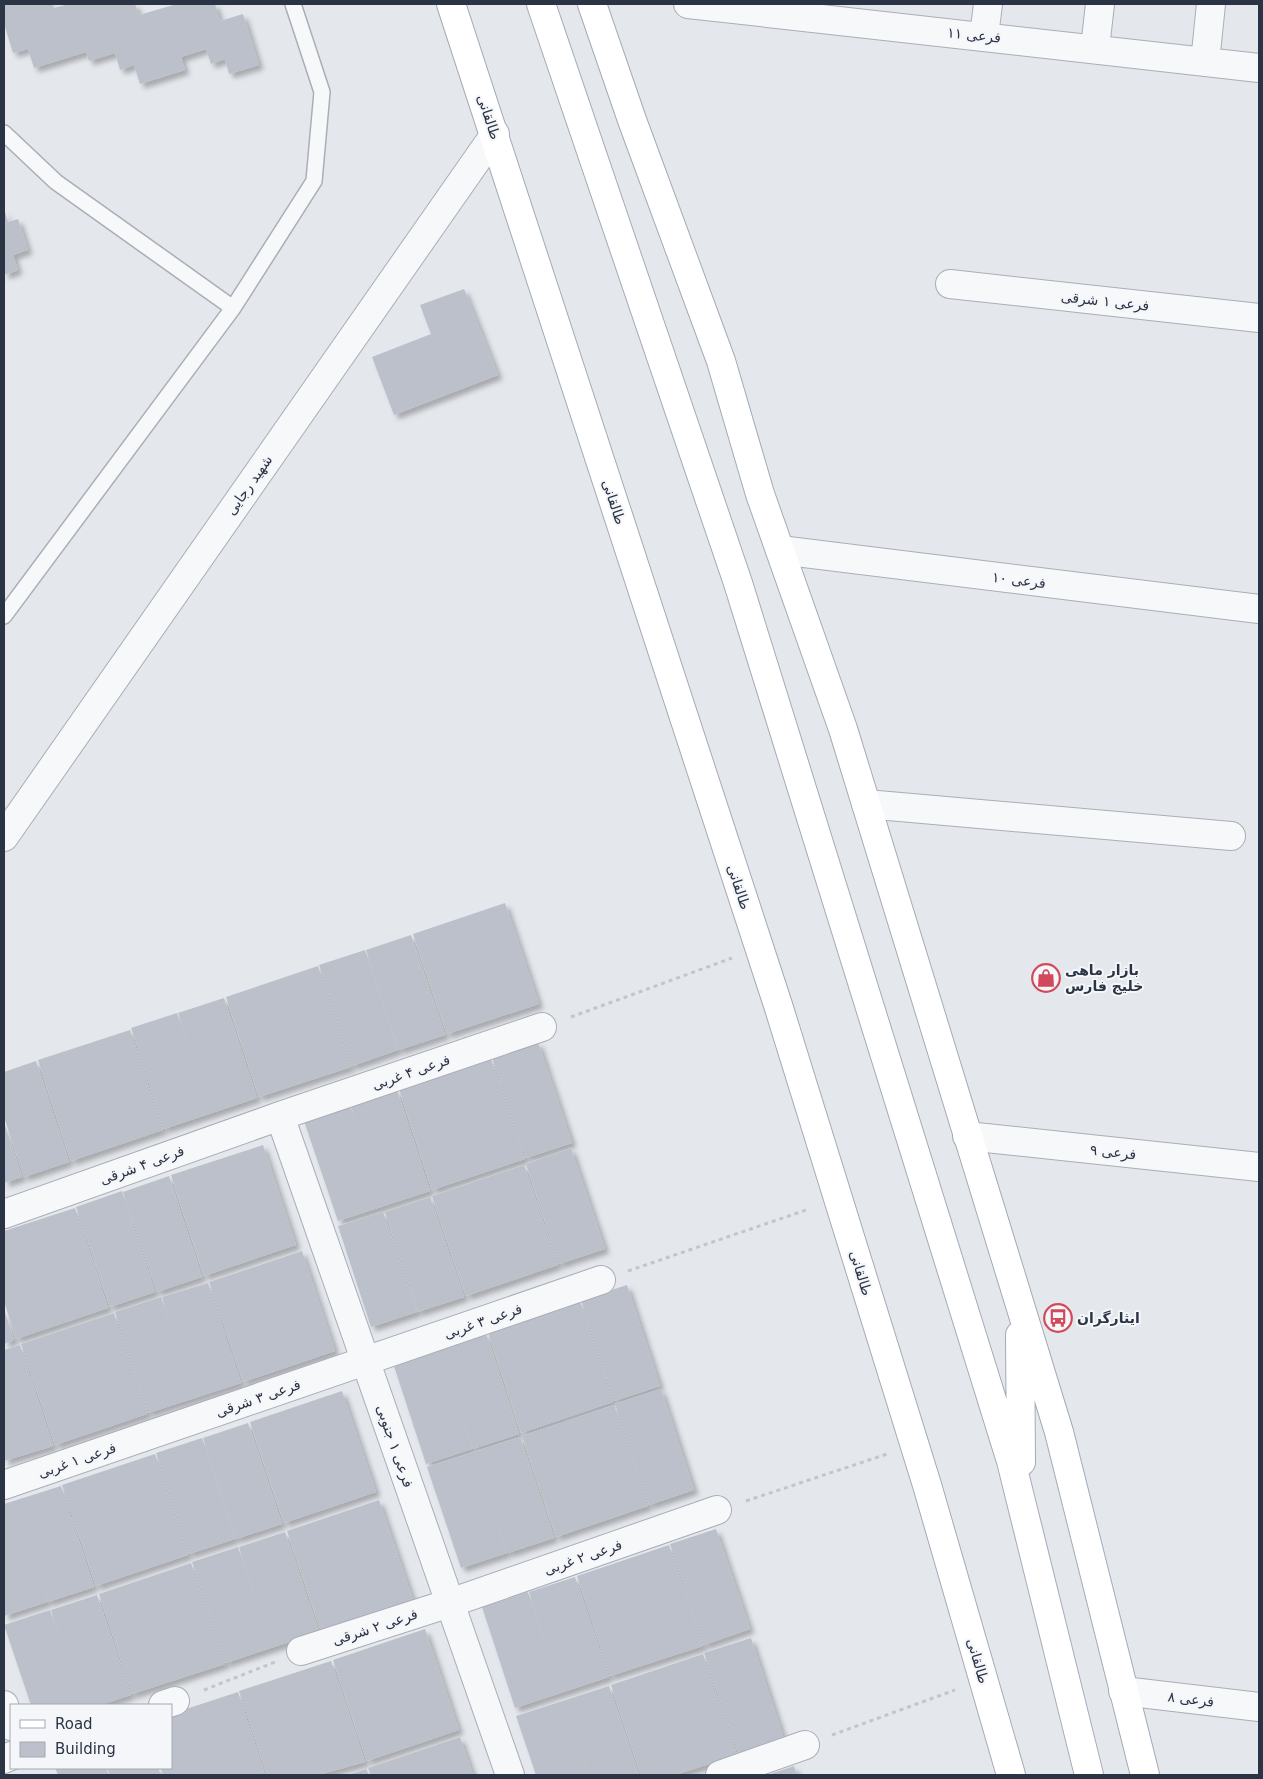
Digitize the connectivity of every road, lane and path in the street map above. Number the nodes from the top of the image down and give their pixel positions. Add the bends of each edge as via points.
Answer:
1 (293, 4) edge
2 (451, 4) edge
3 (540, 4) edge
4 (592, 4) edge
5 (688, 4) edge
6 (988, 4) edge
7 (1100, 4) edge
8 (1211, 4) edge
9 (726, 6) edge
10 (849, 13) edge
11 (984, 36) junction
12 (1095, 48) junction
13 (1205, 62) junction
14 (1259, 68) edge
15 (4, 133) edge
16 (495, 134) junction
17 (950, 284) dead end
18 (233, 308) junction
19 (1259, 318) edge
20 (780, 550) junction
21 (1259, 609) edge
22 (4, 616) edge
23 (866, 804) junction
24 (1231, 836) dead end
25 (4, 837) edge
26 (759, 948) junction
27 (542, 1027) joint
28 (280, 1116) junction
29 (967, 1136) junction
30 (1259, 1167) edge
31 (838, 1200) junction
32 (4, 1214) edge
33 (601, 1280) joint
34 (1019, 1307) junction
35 (365, 1362) junction
36 (150, 1435) joint
37 (914, 1445) junction
38 (4, 1485) edge
39 (1021, 1501) junction
40 (716, 1510) joint
41 (450, 1603) junction
42 (301, 1652) joint
43 (983, 1679) junction
44 (1123, 1691) junction
45 (169, 1703) edge
46 (4, 1705) edge
47 (1259, 1707) edge
48 (10, 1723) edge
49 (805, 1745) joint
50 (510, 1775) edge
51 (720, 1775) edge
52 (1011, 1775) edge
53 (1089, 1775) edge
54 (1145, 1775) edge

1 - 18 lane via 322,92 314,181
2 - 16 main road, طالقانی
3 - 39 main road via 738,583
4 - 20 main road via 721,361
5 - 9 street, فرعی ۱۱
6 - 11 street
7 - 12 street
8 - 13 street
9 - 10 street, فرعی ۱۱
10 - 11 street, فرعی ۱۱
11 - 12 street, فرعی ۱۱
12 - 13 street, فرعی ۱۱
13 - 14 street, فرعی ۱۱
15 - 18 lane via 56,182
16 - 25 street, شهید رجایی
16 - 26 main road, طالقانی
17 - 19 street, فرعی ۱ شرقی
18 - 22 lane
20 - 21 street, فرعی ۱۰
20 - 23 main road via 836,706
23 - 24 street
23 - 29 main road
26 - 27 path
26 - 31 main road, طالقانی
27 - 28 street, فرعی ۴ غربی
28 - 32 street, فرعی ۴ شرقی
28 - 35 street, فرعی ۱ جنوبی
29 - 30 street, فرعی ۹
29 - 34 main road
31 - 33 path
31 - 37 main road, طالقانی
33 - 35 street, فرعی ۳ غربی
34 - 39 main road
34 - 44 main road via 1059,1432
35 - 36 street, فرعی ۳ شرقی
35 - 41 street, فرعی ۱ جنوبی
36 - 38 street, فرعی ۱ غربی
37 - 40 path
37 - 43 main road, طالقانی
39 - 53 main road
40 - 41 street, فرعی ۲ غربی
41 - 42 street, فرعی ۲ شرقی
41 - 50 street, فرعی ۱ جنوبی
42 - 45 path
43 - 49 path
43 - 52 main road, طالقانی
44 - 47 street, فرعی ۸
44 - 54 main road
46 - 48 street
49 - 51 street

